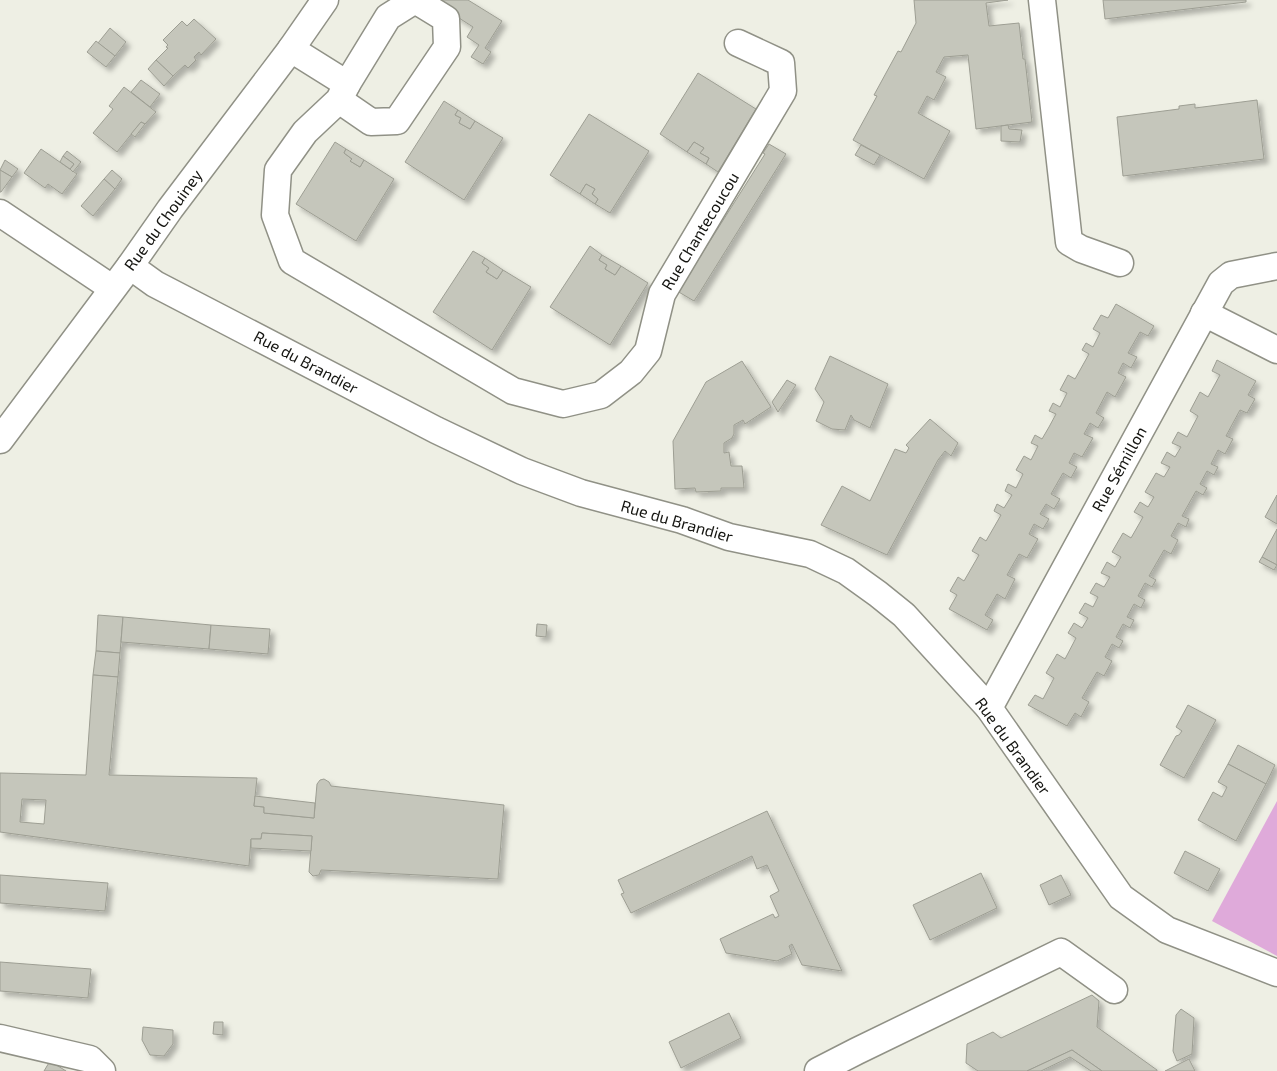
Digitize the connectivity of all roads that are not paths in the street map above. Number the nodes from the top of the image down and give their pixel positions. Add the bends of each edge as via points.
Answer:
1 (325, 0) edge
2 (1042, 0) edge
3 (738, 43) dead end
4 (291, 49) junction
5 (0, 213) edge
6 (1120, 263) dead end
7 (130, 266) junction
8 (1277, 266) edge
9 (112, 288) junction
10 (1204, 313) junction
11 (1277, 350) edge
12 (0, 440) edge
13 (988, 708) junction
14 (1277, 973) edge
15 (1114, 990) dead end
16 (0, 1038) edge
17 (102, 1071) edge
18 (818, 1071) edge

1 - 4 street, Rue du Chouiney
2 - 6 street via 1069,242
3 - 4 street, Rue Chantecoucou via 781,63 783,91 662,294 648,351 631,372 601,395 563,404 513,391 292,261 275,215 278,170 305,132 343,92
4 - 7 street, Rue du Chouiney
5 - 9 street
7 - 9 street, Rue du Chouiney
7 - 13 street, Rue du Brandier via 155,284 436,430 522,471 581,493 682,520 729,537 810,554 846,571 904,615
8 - 10 street, Rue Sémillon via 1231,275 1221,283
9 - 12 street, Rue du Chouiney
10 - 11 street
10 - 13 street, Rue Sémillon
13 - 14 street, Rue du Brandier via 1121,897 1167,930
15 - 18 street via 1061,952
16 - 17 street via 90,1060

